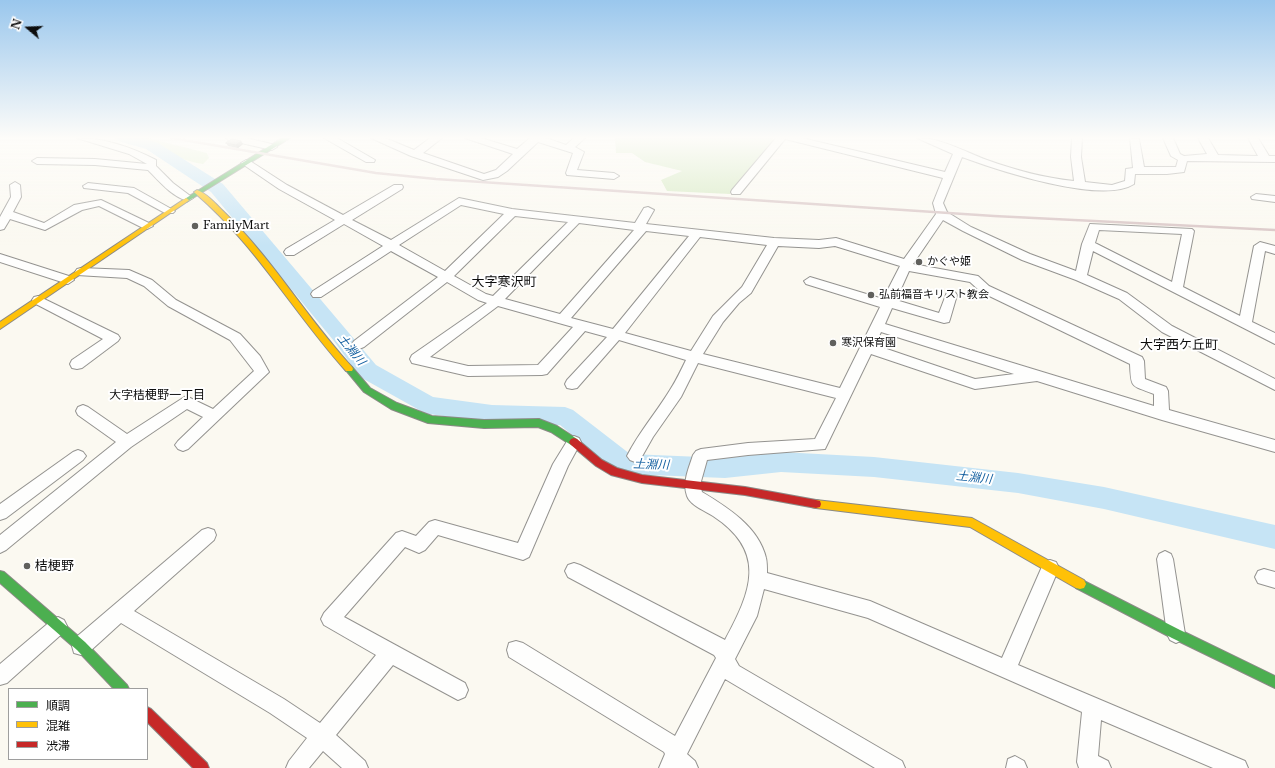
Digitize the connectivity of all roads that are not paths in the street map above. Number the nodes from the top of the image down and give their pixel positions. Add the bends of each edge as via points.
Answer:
1 (157, 174) edge
2 (228, 174) edge
3 (262, 174) edge
4 (474, 174) edge
5 (497, 174) edge
6 (583, 174) edge
7 (751, 174) edge
8 (940, 174) edge
9 (1019, 174) edge
10 (1078, 174) edge
11 (1130, 174) edge
12 (614, 176) dead end
13 (949, 176) joint
14 (15, 185) dead end
15 (88, 186) dead end
16 (1080, 186) junction
17 (398, 187) dead end
18 (736, 192) dead end
19 (196, 193) junction
20 (1256, 197) dead end
21 (1275, 199) edge
22 (648, 210) dead end
23 (169, 211) junction
24 (512, 212) junction
25 (7, 214) junction
26 (942, 214) junction
27 (342, 220) junction
28 (576, 220) junction
29 (147, 226) junction
30 (0, 227) edge
31 (640, 228) junction
32 (697, 233) junction
33 (774, 242) junction
34 (1088, 244) junction
35 (392, 246) junction
36 (1275, 250) edge
37 (290, 252) dead end
38 (0, 258) edge
39 (906, 266) junction
40 (81, 272) junction
41 (446, 276) junction
42 (1080, 277) junction
43 (68, 280) junction
44 (810, 281) dead end
45 (1177, 288) junction
46 (317, 294) dead end
47 (951, 295) dead end
48 (38, 300) junction
49 (494, 302) junction
50 (888, 304) junction
51 (562, 320) junction
52 (1245, 324) junction
53 (0, 326) edge
54 (582, 326) junction
55 (876, 326) junction
56 (616, 335) junction
57 (1275, 339) edge
58 (359, 344) dead end
59 (866, 347) junction
60 (694, 357) junction
61 (77, 364) dead end
62 (1040, 375) junction
63 (572, 384) dead end
64 (1275, 385) edge
65 (843, 394) junction
66 (83, 410) dead end
67 (1162, 414) junction
68 (214, 416) junction
69 (574, 442) junction
70 (126, 444) junction
71 (183, 445) dead end
72 (1275, 446) edge
73 (78, 456) dead end
74 (635, 456) dead end
75 (694, 481) junction
76 (0, 513) edge
77 (208, 535) dead end
78 (0, 545) edge
79 (1165, 559) dead end
80 (1050, 568) junction
81 (574, 571) dead end
82 (0, 576) edge
83 (758, 579) junction
84 (119, 612) junction
85 (58, 626) junction
86 (1176, 634) junction
87 (80, 646) junction
88 (516, 650) dead end
89 (390, 653) junction
90 (727, 661) junction
91 (1007, 670) junction
92 (0, 676) edge
93 (1275, 682) edge
94 (122, 688) edge
95 (458, 690) dead end
96 (1092, 707) junction
97 (148, 714) edge
98 (322, 736) junction
99 (678, 764) edge
100 (199, 767) edge
101 (296, 768) edge
102 (358, 768) edge
103 (895, 768) edge
104 (1101, 768) edge
105 (1238, 768) edge

1 - 19 street via 169,185
2 - 19 street
3 - 27 street
4 - 5 street via 483,177
6 - 12 street
7 - 18 street
8 - 13 street
9 - 16 street
10 - 16 street
11 - 16 street via 1130,182 1124,186
13 - 26 street via 938,203
14 - 25 street via 16,197
15 - 23 street via 130,190
17 - 27 street
19 - 23 street
19 - 69 street via 214,205 267,264 318,333 366,390 394,406 431,420 484,424 539,423
20 - 21 street
22 - 31 street
23 - 29 street
24 - 28 street
24 - 35 street via 459,201
24 - 41 street
25 - 29 street via 45,228 76,208 101,203
25 - 30 street
26 - 39 street
26 - 42 street via 1026,257
27 - 35 street
27 - 37 street
28 - 31 street
28 - 49 street
29 - 40 street
31 - 32 street
31 - 51 street
32 - 33 street
32 - 56 street
33 - 39 street via 836,242
33 - 60 street via 747,290 718,319
34 - 42 street
34 - 45 street
34 - 45 street via 1094,226 1188,231
35 - 41 street
35 - 46 street
36 - 52 street via 1260,246
38 - 43 street
39 - 50 street
39 - 67 street via 974,279 986,289 1137,361 1138,382 1161,391
40 - 43 street
40 - 68 street via 129,274 148,283 172,303 236,337 262,372
41 - 49 street
41 - 58 street
42 - 64 street via 1123,296 1167,329
43 - 48 street
44 - 50 street
45 - 52 street
47 - 50 street via 944,319
48 - 53 street
48 - 61 street via 113,338
49 - 51 street
49 - 54 street via 488,309 417,359 468,371 542,370
50 - 55 street
51 - 54 street
52 - 57 street
54 - 56 street
55 - 59 street
55 - 62 street
56 - 60 street
56 - 63 street
59 - 62 street via 975,384
59 - 65 street
60 - 65 street
60 - 74 street via 676,393
62 - 67 street
65 - 75 street via 820,445 748,449 701,455
66 - 70 street via 118,435
67 - 72 street
68 - 70 street via 186,402
68 - 71 street
69 - 75 street via 615,472 642,479
69 - 89 street via 561,464 523,552 435,527 419,545 402,538 330,619
70 - 78 street
73 - 76 street
75 - 80 street via 822,505 972,523
75 - 83 street via 695,496 721,512 746,535 758,558
77 - 84 street
79 - 86 street
80 - 86 street
80 - 91 street
81 - 90 street via 721,648
82 - 85 street
83 - 90 street via 748,616
83 - 91 street via 870,610
84 - 87 street
84 - 98 street via 277,706
85 - 87 street
85 - 92 street
86 - 93 street
87 - 94 street
88 - 99 street via 671,745
89 - 95 street
89 - 98 street
90 - 99 street
90 - 103 street via 732,673
91 - 96 street
96 - 104 street via 1087,762
96 - 105 street
97 - 100 street
98 - 101 street
98 - 102 street

